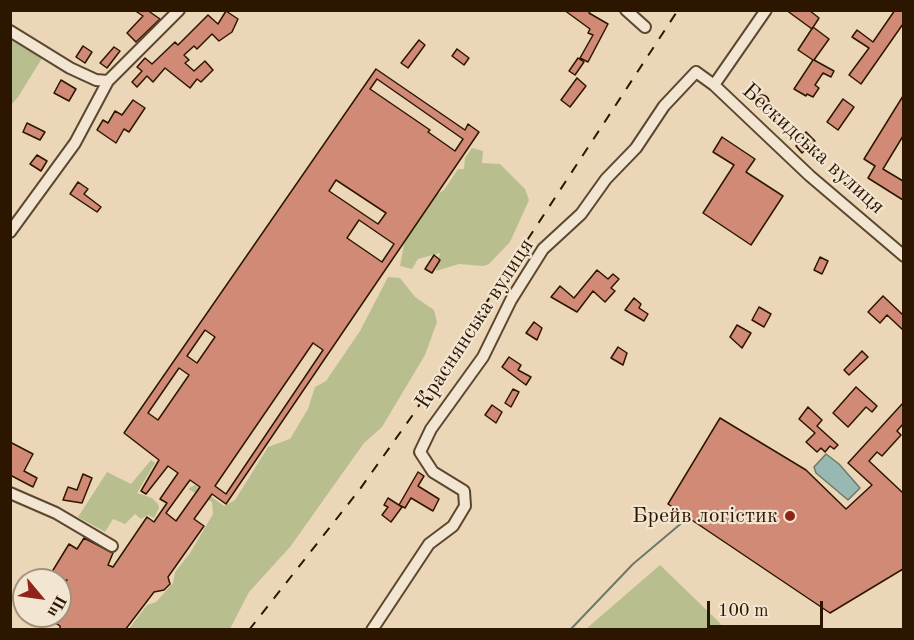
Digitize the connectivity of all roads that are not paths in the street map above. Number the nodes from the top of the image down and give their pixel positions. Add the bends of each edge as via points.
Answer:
1 (179, 10) edge
2 (626, 10) edge
3 (766, 10) edge
4 (645, 27) dead end
5 (10, 32) edge
6 (696, 72) joint
7 (108, 81) junction
8 (714, 85) junction
9 (10, 232) edge
10 (903, 256) edge
11 (10, 493) edge
12 (112, 546) dead end
13 (372, 630) edge

1 - 7 street
2 - 4 street
3 - 8 street
5 - 7 street via 70,69
6 - 8 street, Бескидська вулиця
6 - 13 street, Краснянська вулиця via 664,105 636,148 606,179 581,214 543,249 511,300 483,357 431,429 420,452 433,472 464,491 465,506 453,526 429,544
7 - 9 street via 75,143
8 - 10 street, Бескидська вулиця via 810,176
11 - 12 street via 56,513

